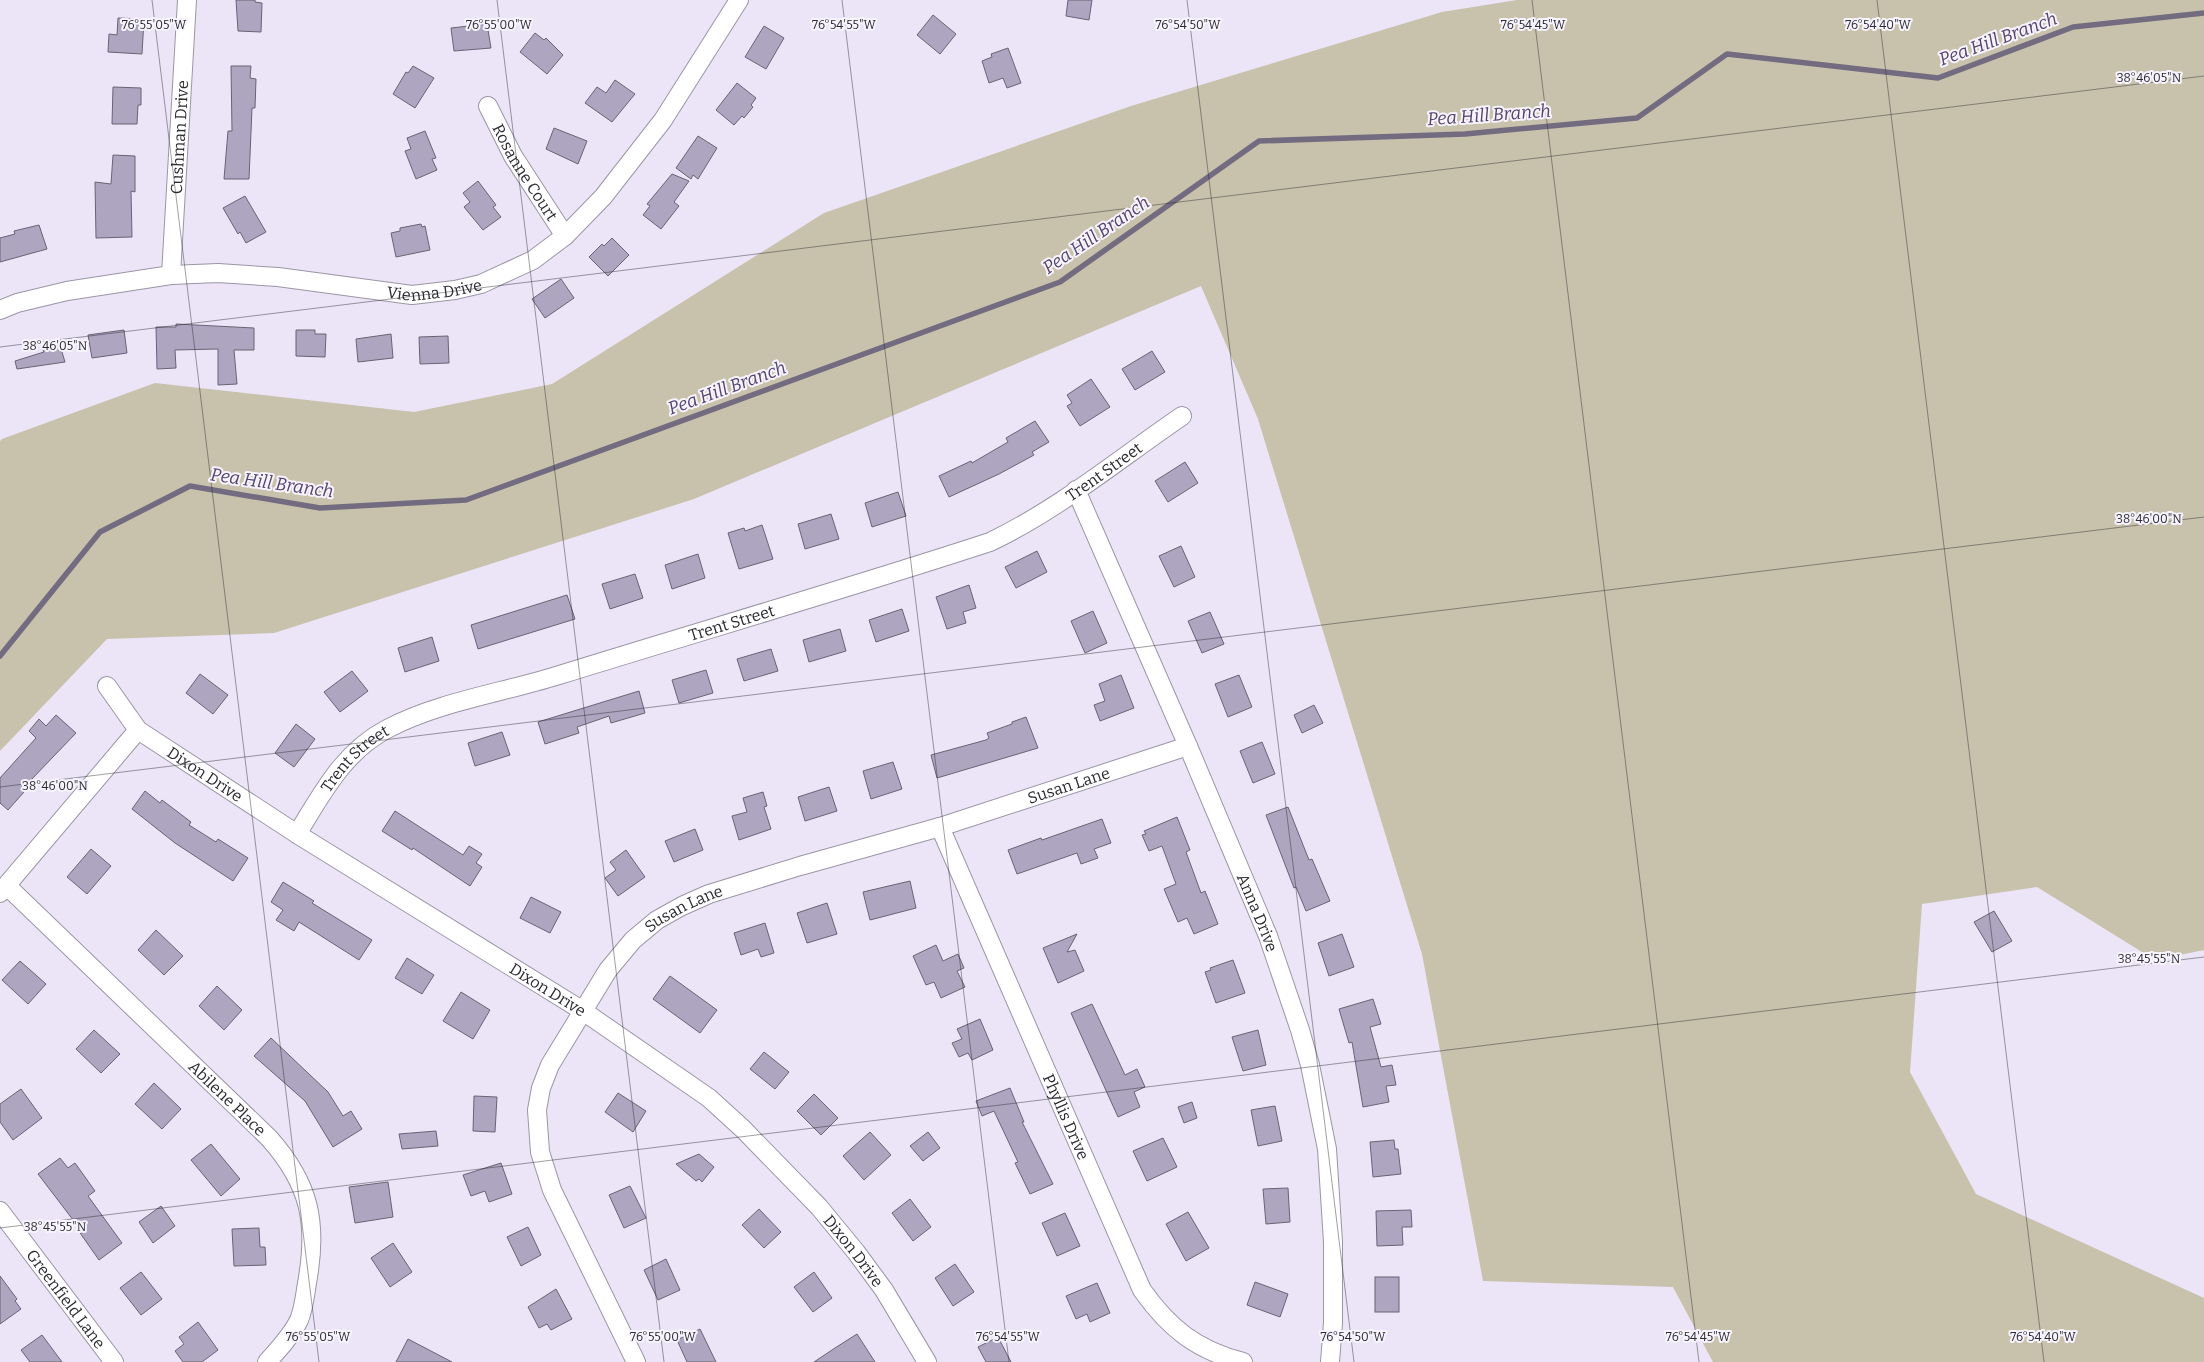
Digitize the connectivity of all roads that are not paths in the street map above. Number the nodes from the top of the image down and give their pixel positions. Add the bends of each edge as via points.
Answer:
1 (187, 0) edge
2 (739, 0) edge
3 (488, 106) dead end
4 (565, 236) junction
5 (171, 275) junction
6 (0, 310) edge
7 (1182, 416) dead end
8 (1076, 490) junction
9 (107, 686) dead end
10 (138, 730) junction
11 (1188, 746) junction
12 (940, 827) junction
13 (297, 834) junction
14 (4, 890) edge
15 (583, 1011) junction
16 (0, 1210) edge
17 (114, 1362) edge
18 (267, 1362) edge
19 (636, 1362) edge
20 (927, 1362) edge
21 (1243, 1362) edge
22 (1330, 1362) edge

1 - 5 street, Cushman Drive
2 - 4 street, Vienna Drive via 663,120 603,197
3 - 4 street, Rosanne Court via 513,156
4 - 5 street, Vienna Drive via 533,260 481,284 412,295 218,273
5 - 6 street, Vienna Drive via 67,291
7 - 8 street, Trent Street
8 - 11 street, Anna Drive
8 - 13 street, Trent Street via 1022,526 990,542 522,687 436,709 386,730 355,751 338,770
9 - 10 street, Dixon Drive
10 - 13 street, Dixon Drive
10 - 14 street
11 - 12 street, Susan Lane
11 - 22 street, Anna Drive via 1268,936 1310,1065 1327,1150 1334,1323
12 - 15 street, Susan Lane via 800,866 709,894 682,906 657,920 633,940 608,970
12 - 21 street, Phyllis Drive via 1142,1290 1172,1326 1190,1340 1224,1357
13 - 15 street, Dixon Drive
14 - 18 street, Abilene Place via 288,1159 306,1197 312,1248 299,1320
15 - 19 street, Susan Lane via 550,1065 541,1088 537,1110 540,1152 552,1190
15 - 20 street, Dixon Drive via 709,1098 743,1128 819,1207 856,1252 884,1290
16 - 17 street, Greenfield Lane

